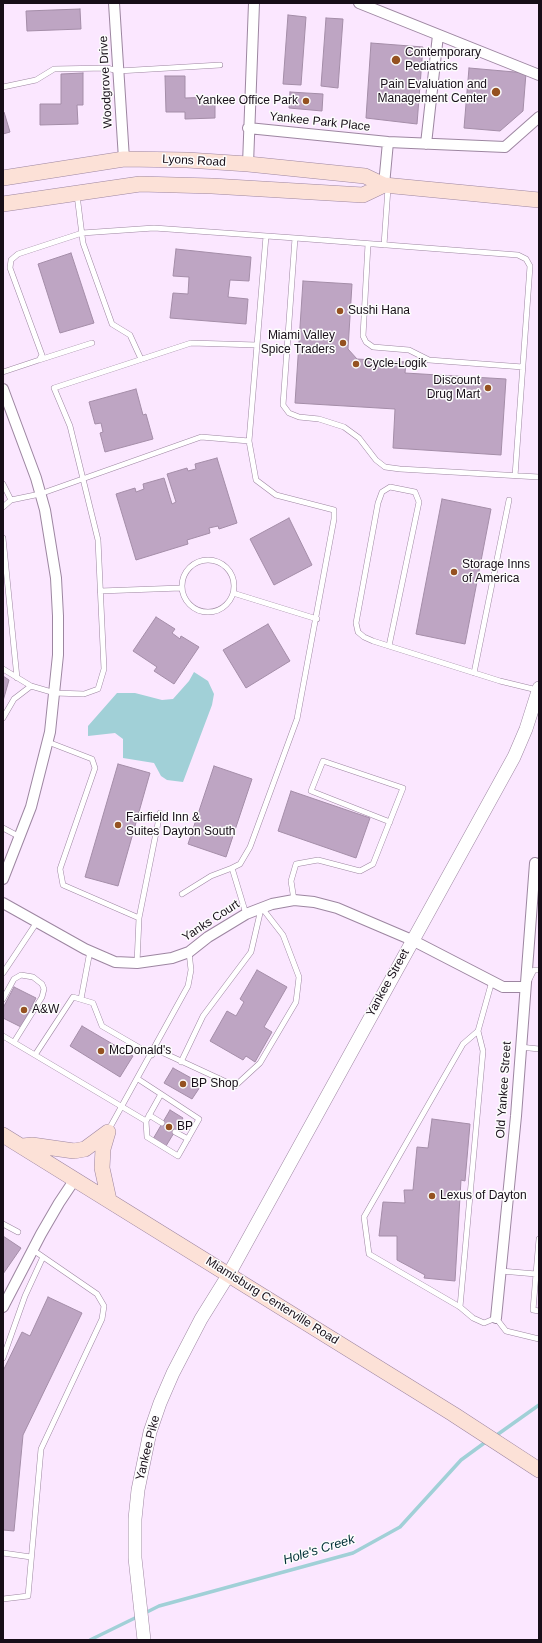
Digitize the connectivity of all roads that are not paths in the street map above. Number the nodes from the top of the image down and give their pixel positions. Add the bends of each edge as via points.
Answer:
1 (114, 3) edge
2 (254, 3) edge
3 (359, 3) edge
4 (438, 35) junction
5 (220, 65) dead end
6 (118, 71) junction
7 (539, 75) edge
8 (3, 87) edge
9 (539, 117) edge
10 (248, 128) junction
11 (388, 142) junction
12 (426, 144) junction
13 (124, 159) junction
14 (248, 164) junction
15 (3, 178) edge
16 (386, 186) junction
17 (77, 192) junction
18 (539, 200) edge
19 (3, 204) edge
20 (82, 233) junction
21 (266, 236) junction
22 (295, 238) junction
23 (368, 244) junction
24 (384, 245) junction
25 (92, 343) dead end
26 (257, 344) junction
27 (141, 359) junction
28 (39, 360) junction
29 (523, 366) junction
30 (3, 372) edge
31 (4, 396) edge
32 (249, 441) junction
33 (515, 476) junction
34 (539, 477) edge
35 (83, 479) junction
36 (3, 484) edge
37 (40, 494) junction
38 (11, 500) junction
39 (509, 500) dead end
40 (3, 507) edge
41 (3, 538) edge
42 (181, 588) junction
43 (100, 591) junction
44 (233, 593) junction
45 (316, 619) junction
46 (390, 646) junction
47 (3, 669) edge
48 (474, 673) junction
49 (17, 678) junction
50 (30, 686) junction
51 (539, 690) edge
52 (55, 693) junction
53 (3, 718) edge
54 (48, 742) junction
55 (160, 813) dead end
56 (390, 822) junction
57 (3, 828) edge
58 (21, 837) junction
59 (535, 863) dead end
60 (232, 868) junction
61 (3, 879) edge
62 (536, 881) edge
63 (182, 894) dead end
64 (294, 900) junction
65 (3, 903) edge
66 (262, 908) junction
67 (246, 914) junction
68 (138, 918) junction
69 (37, 922) junction
70 (412, 940) junction
71 (90, 951) junction
72 (189, 952) junction
73 (137, 963) junction
74 (539, 970) edge
75 (3, 973) edge
76 (492, 981) junction
77 (525, 988) junction
78 (3, 999) edge
79 (81, 999) junction
80 (478, 1032) junction
81 (3, 1036) edge
82 (14, 1042) junction
83 (520, 1047) junction
84 (155, 1049) junction
85 (539, 1049) edge
86 (35, 1055) junction
87 (152, 1055) junction
88 (181, 1062) junction
89 (138, 1079) junction
90 (161, 1094) junction
91 (122, 1107) junction
92 (149, 1115) junction
93 (146, 1121) junction
94 (162, 1123) dead end
95 (108, 1132) junction
96 (175, 1132) dead end
97 (3, 1135) edge
98 (188, 1139) junction
99 (21, 1146) junction
100 (75, 1179) junction
101 (109, 1200) junction
102 (3, 1224) edge
103 (18, 1232) dead end
104 (539, 1239) edge
105 (33, 1250) junction
106 (43, 1257) junction
107 (501, 1271) junction
108 (229, 1274) junction
109 (538, 1274) edge
110 (3, 1308) edge
111 (460, 1308) junction
112 (539, 1311) edge
113 (496, 1318) junction
114 (539, 1339) edge
115 (3, 1358) edge
116 (539, 1470) edge
117 (3, 1554) edge
118 (31, 1557) junction
119 (3, 1599) edge
120 (144, 1640) edge

1 - 6 street, Woodgrove Drive
2 - 10 street
3 - 4 street
4 - 7 street
4 - 12 street
5 - 6 lane
6 - 8 lane via 107,68 54,69 36,80
6 - 13 street, Woodgrove Drive
9 - 12 street, Yankee Park Place via 505,147
10 - 11 street, Yankee Park Place
10 - 14 street
11 - 12 street, Yankee Park Place
11 - 16 street
13 - 14 main road, Lyons Road
13 - 15 main road, Lyons Road
14 - 16 main road, Lyons Road via 365,176
16 - 17 main road, Lyons Road via 363,195 140,184
16 - 18 main road, Lyons Road
16 - 24 lane
17 - 19 main road, Lyons Road
17 - 20 lane
20 - 21 lane via 154,228
20 - 27 lane via 83,243 112,324 130,335
20 - 28 lane via 18,254 11,260 10,268 42,355
21 - 22 lane
21 - 26 lane
22 - 23 lane
22 - 33 lane via 283,405 289,413 344,427 359,438 376,460 385,467
23 - 24 lane
23 - 29 lane via 363,336 373,347 409,350 429,360
24 - 29 lane via 518,255 526,259 530,266
25 - 28 lane
26 - 27 lane via 191,343
26 - 32 lane
27 - 35 lane via 54,388 70,426
28 - 30 lane
29 - 33 lane
31 - 37 street
32 - 35 lane via 201,437
32 - 45 lane via 256,480 276,495 334,510
33 - 34 lane
35 - 37 lane
35 - 43 lane via 98,540
36 - 38 lane
37 - 38 lane
37 - 52 street via 52,543 56,578 58,616
38 - 40 lane
39 - 48 lane
41 - 49 lane
42 - 43 lane
42 - 44 lane via 184,598 190,605 196,610 208,612 223,608
42 - 44 lane via 184,574 191,565 207,559 219,562 227,568 232,575
43 - 52 lane via 104,669 98,689 84,694
44 - 45 lane
45 - 60 lane via 297,719 250,847 240,864
46 - 46 lane via 364,637 358,632 356,623 378,503 382,492 390,488 415,492 419,502
46 - 48 lane
47 - 49 lane
48 - 51 lane
49 - 50 lane
50 - 52 lane
50 - 53 lane via 14,699
51 - 70 street, Yankee Street via 514,757
52 - 54 street
54 - 58 street via 36,792
54 - 68 lane via 92,759 95,768 60,870 63,885
55 - 68 lane
56 - 56 lane via 403,788 323,761 311,791
56 - 64 lane via 373,864 360,871 318,860 296,864 291,881
57 - 58 lane
58 - 61 street
59 - 62 street, Old Yankee Street
60 - 63 lane via 211,876
60 - 67 lane
62 - 77 street, Old Yankee Street
64 - 66 street, Yanks Court
64 - 70 street, Yanks Court via 337,908
65 - 69 street, Yanks Court
66 - 67 street, Yanks Court
66 - 88 lane via 251,952 203,1016
66 - 88 lane via 283,935 299,977 296,1002 260,1063 234,1086
67 - 72 street, Yanks Court
68 - 73 lane
69 - 71 street, Yanks Court
69 - 75 lane
70 - 76 street, Yanks Court
70 - 108 street, Yankee Street
71 - 73 street, Yanks Court via 115,962
71 - 79 lane
72 - 73 street, Yanks Court via 166,959
72 - 84 lane via 191,970 188,986
74 - 77 lane via 534,970
76 - 77 street, Yanks Court via 503,987
76 - 80 lane
77 - 83 street, Old Yankee Street
78 - 82 lane via 14,979 21,975 32,977 42,984 44,989 42,997
79 - 86 lane via 73,997
79 - 87 lane via 93,1004 102,1026
80 - 111 lane via 483,1052
80 - 111 lane via 463,1044 364,1217 369,1254
81 - 82 lane
82 - 86 lane
83 - 85 lane
83 - 107 street, Old Yankee Street
84 - 87 lane
84 - 88 lane
86 - 91 lane
87 - 89 lane
89 - 90 lane
89 - 91 lane
90 - 92 lane
90 - 98 lane via 199,1119
91 - 93 lane
91 - 95 lane
92 - 93 lane
92 - 94 lane
93 - 98 lane via 146,1136 178,1156
95 - 99 main road via 85,1149 74,1151 32,1145
95 - 101 main road via 103,1149 102,1168
96 - 98 lane
97 - 99 main road, Miamisburg Centerville Road
99 - 100 main road, Miamisburg Centerville Road
100 - 101 main road, Miamisburg Centerville Road
100 - 105 street
101 - 108 main road, Miamisburg Centerville Road
102 - 103 lane
104 - 109 lane
105 - 106 lane
105 - 110 street
106 - 115 lane via 25,1296
106 - 118 lane via 97,1294 104,1306 102,1319 50,1432 40,1448
107 - 109 lane
107 - 113 street, Old Yankee Street
108 - 116 main road, Miamisburg Centerville Road
108 - 120 street, Yankee Pike via 201,1318 173,1373 150,1432 135,1519 135,1558
109 - 112 lane via 533,1310
111 - 113 lane via 484,1323
113 - 114 lane via 506,1331
117 - 118 lane
118 - 119 lane via 28,1596

